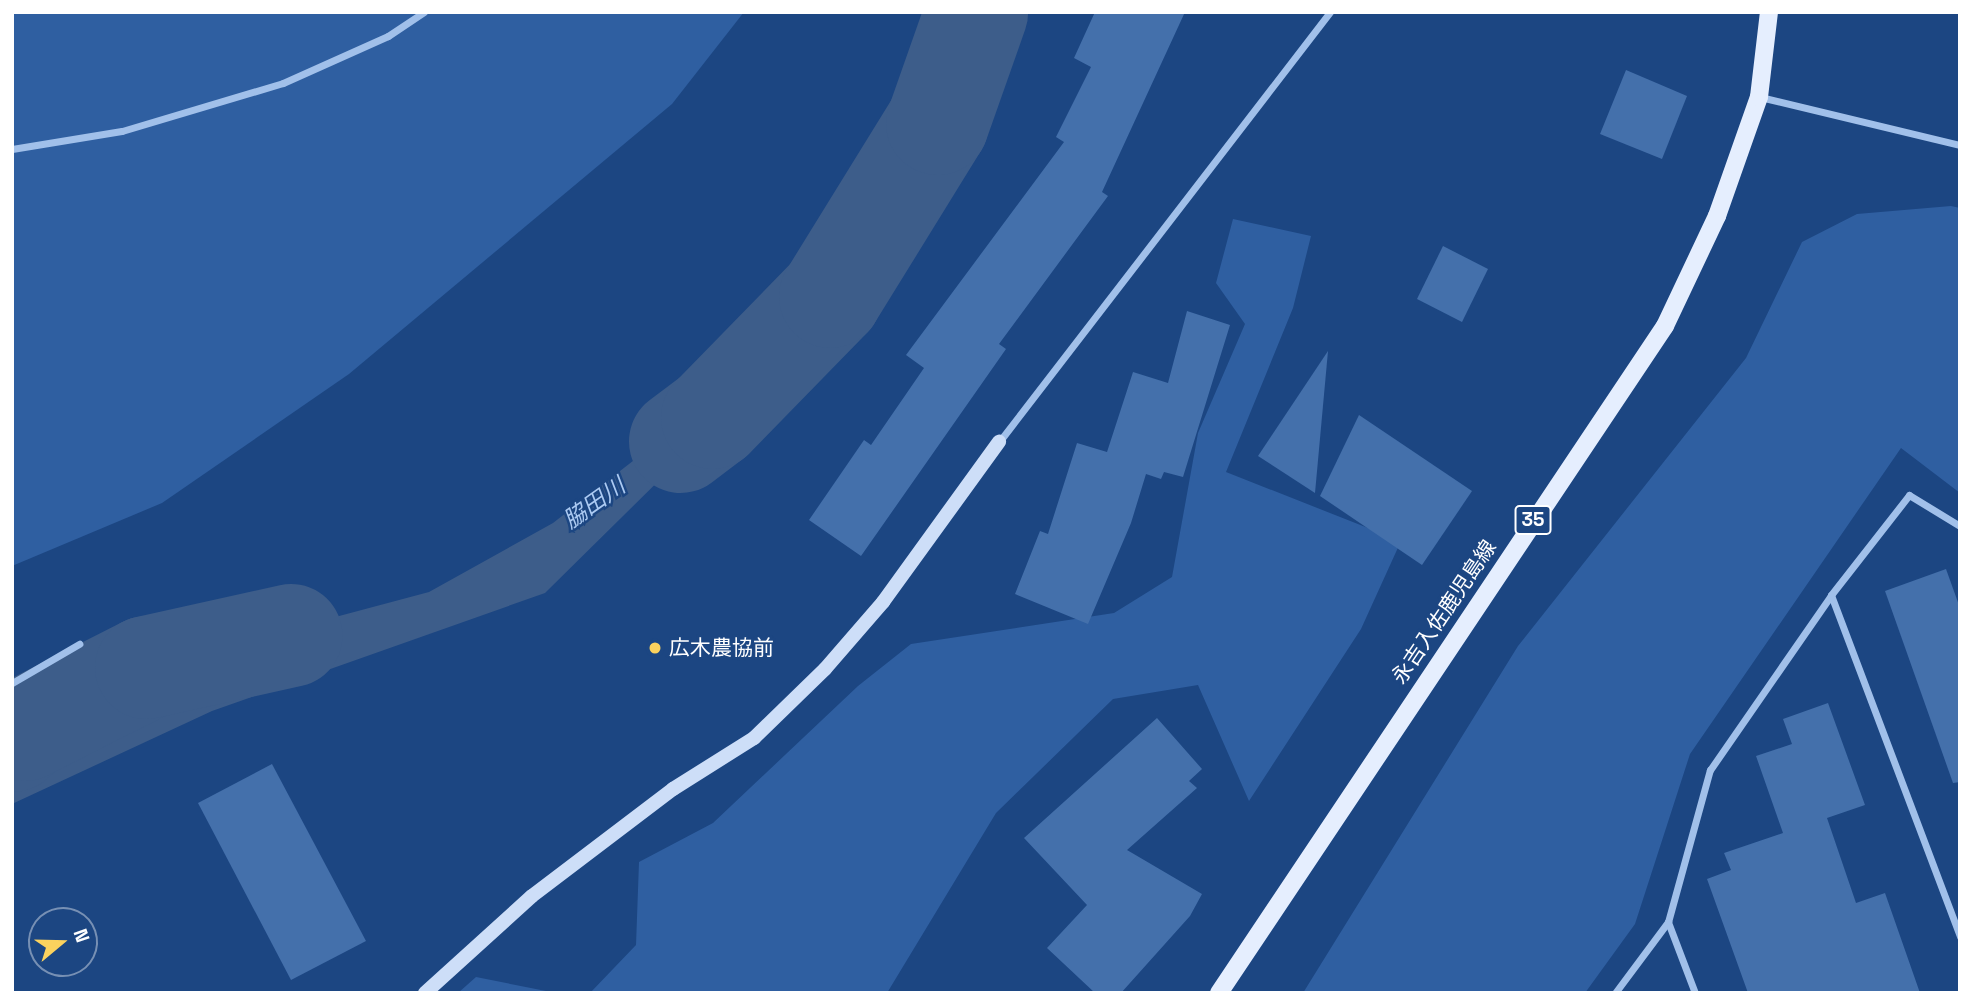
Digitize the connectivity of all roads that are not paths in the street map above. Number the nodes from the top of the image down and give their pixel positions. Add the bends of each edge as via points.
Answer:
1 (424, 12) edge
2 (1330, 12) edge
3 (1769, 12) edge
4 (1759, 97) junction
5 (1960, 145) edge
6 (12, 149) edge
7 (999, 442) joint
8 (1960, 526) edge
9 (1831, 595) junction
10 (79, 644) dead end
11 (12, 682) edge
12 (1668, 922) junction
13 (1960, 937) edge
14 (425, 993) edge
15 (1219, 993) edge
16 (1615, 993) edge
17 (1695, 993) edge

1 - 6 street via 388,36 283,83 122,131
2 - 7 street
3 - 4 main road, 永吉入佐鹿児島線 / 35
4 - 5 street
4 - 15 main road, 永吉入佐鹿児島線 / 35 via 1717,216 1664,326
7 - 14 street via 883,601 825,669 754,738 673,789 532,897
8 - 9 street via 1909,495
9 - 12 street via 1710,770
9 - 13 street
10 - 11 street
12 - 16 street
12 - 17 street

